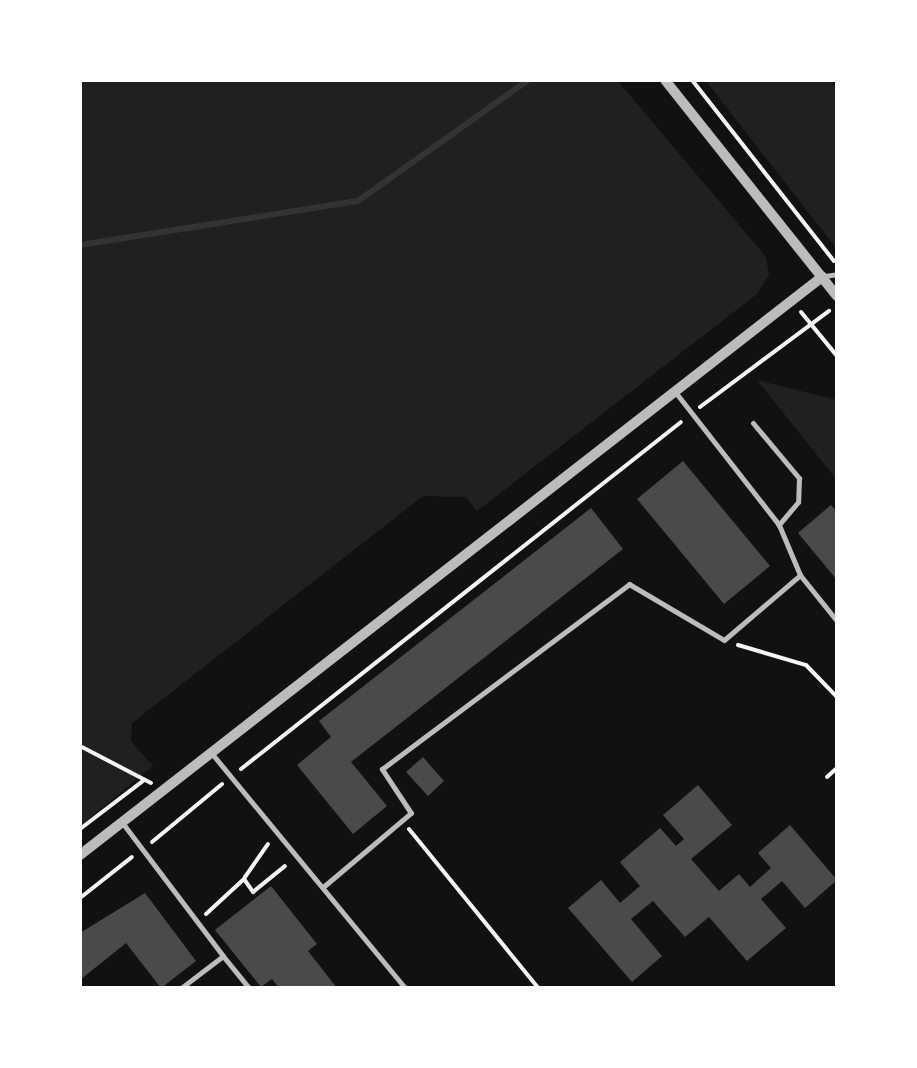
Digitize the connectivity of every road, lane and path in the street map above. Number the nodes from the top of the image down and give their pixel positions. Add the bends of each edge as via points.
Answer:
1 (665, 80) edge
2 (692, 80) edge
3 (837, 265) edge
4 (837, 274) edge
5 (822, 276) junction
6 (837, 296) edge
7 (791, 300) junction
8 (837, 306) edge
9 (811, 324) junction
10 (837, 356) edge
11 (675, 391) junction
12 (690, 414) junction
13 (754, 422) dead end
14 (779, 526) junction
15 (800, 574) junction
16 (837, 620) edge
17 (724, 640) junction
18 (837, 697) edge
19 (80, 746) edge
20 (212, 752) junction
21 (837, 768) edge
22 (827, 776) dead end
23 (231, 777) junction
24 (144, 780) junction
25 (164, 790) junction
26 (402, 820) junction
27 (122, 822) junction
28 (80, 829) edge
29 (276, 832) junction
30 (141, 850) junction
31 (80, 855) edge
32 (297, 856) junction
33 (244, 879) junction
34 (323, 887) junction
35 (80, 898) edge
36 (202, 928) junction
37 (223, 956) junction
38 (181, 988) edge
39 (249, 988) edge
40 (405, 988) edge
41 (538, 988) edge

1 - 5 street
2 - 3 path
4 - 5 lane
5 - 6 street
5 - 7 street
7 - 9 path
7 - 11 street
8 - 9 path
9 - 10 path
9 - 12 path
11 - 12 lane
11 - 20 street
12 - 14 lane
12 - 23 path
13 - 14 lane via 798,478 798,502
14 - 15 lane
15 - 16 lane
15 - 17 lane
17 - 18 path via 806,665
17 - 26 lane via 628,584 382,769 411,813
19 - 24 path
20 - 23 lane
20 - 25 street
21 - 22 path
23 - 29 lane
23 - 30 path
24 - 25 path
24 - 28 path
25 - 27 street
26 - 34 lane
26 - 41 path
27 - 30 lane
27 - 31 street
29 - 32 lane
29 - 33 path
30 - 35 path
30 - 36 lane
32 - 33 path via 253,892
32 - 34 lane
33 - 36 path via 208,907
34 - 40 lane
36 - 37 lane
37 - 38 lane
37 - 39 lane

